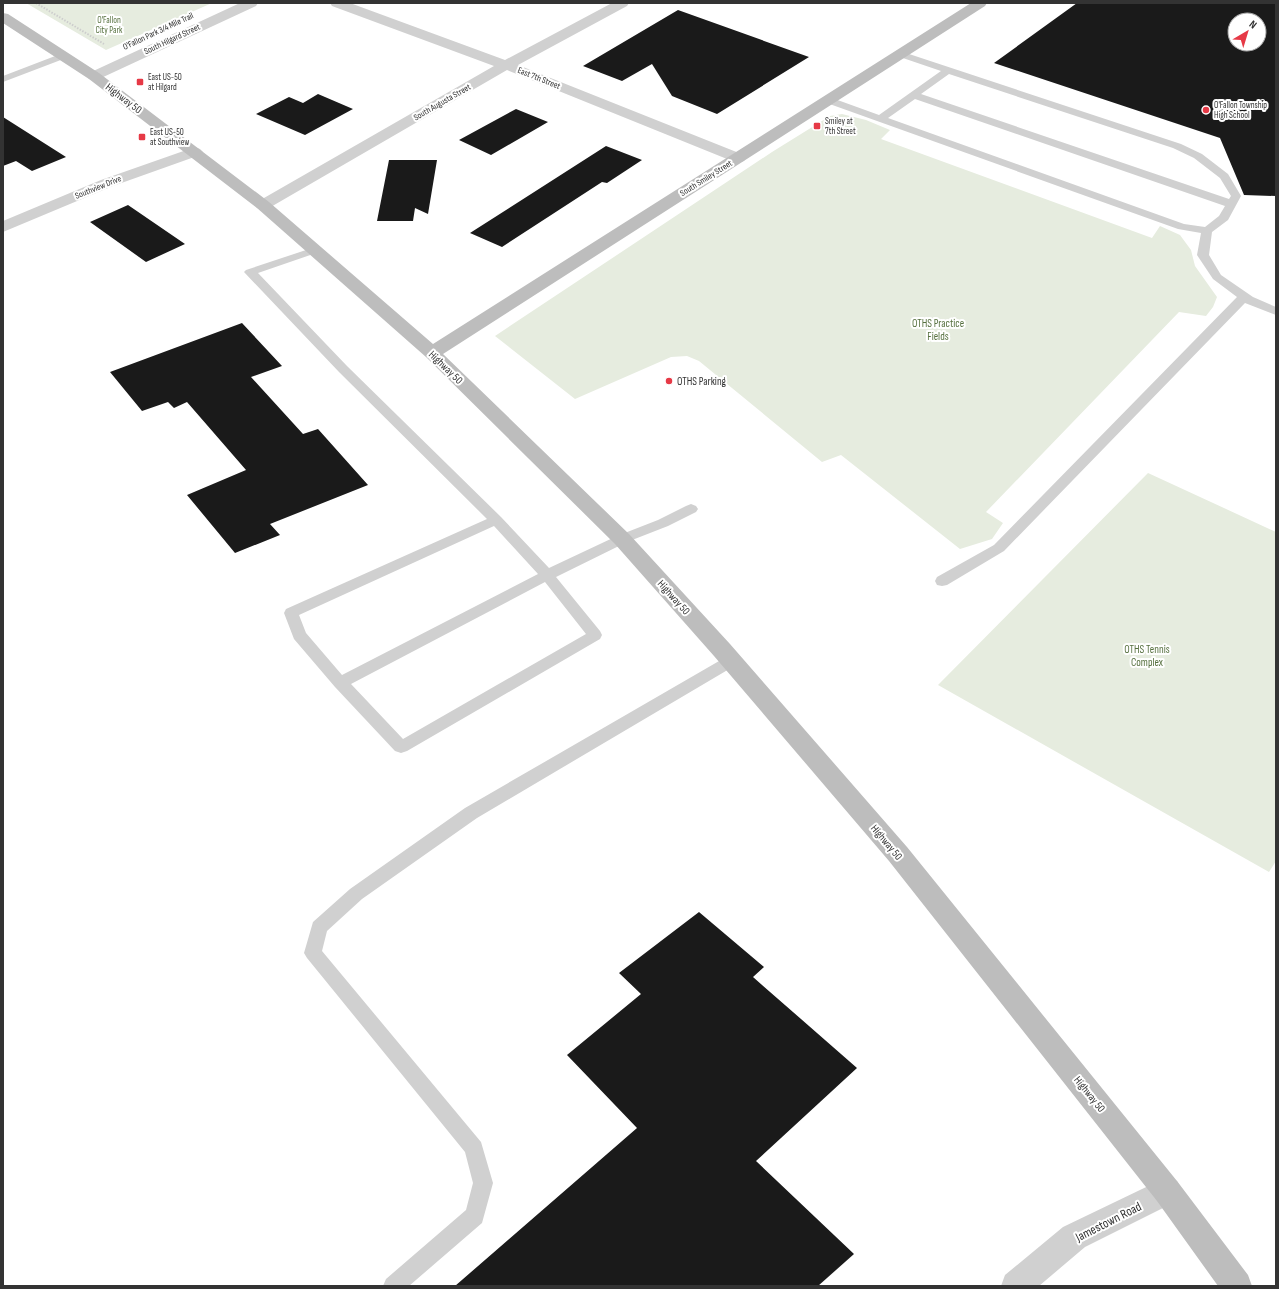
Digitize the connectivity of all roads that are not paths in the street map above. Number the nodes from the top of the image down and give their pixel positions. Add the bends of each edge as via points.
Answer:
1 (251, 3) edge
2 (337, 3) edge
3 (622, 3) edge
4 (980, 3) edge
5 (3, 17) edge
6 (900, 54) junction
7 (63, 56) junction
8 (506, 65) junction
9 (948, 70) junction
10 (94, 76) junction
11 (3, 79) edge
12 (914, 95) junction
13 (828, 100) junction
14 (880, 119) junction
15 (195, 152) junction
16 (738, 158) junction
17 (1231, 204) junction
18 (263, 205) junction
19 (3, 227) edge
20 (1207, 231) junction
21 (315, 250) junction
22 (1244, 297) junction
23 (1276, 311) edge
24 (432, 353) junction
25 (692, 509) dead end
26 (496, 520) junction
27 (622, 539) junction
28 (547, 575) junction
29 (942, 581) dead end
30 (731, 661) junction
31 (340, 683) junction
32 (1167, 1191) junction
33 (393, 1286) edge
34 (1016, 1286) edge
35 (1237, 1286) edge

1 - 10 street, South Hilgard Street
2 - 8 street, East 7th Street
3 - 8 street, South Augusta Street
4 - 6 main road, South Smiley Street
5 - 7 main road, Highway 50
6 - 9 lane
6 - 13 main road, South Smiley Street
7 - 10 main road, Highway 50
7 - 11 lane
8 - 16 street, East 7th Street
8 - 18 street, South Augusta Street
9 - 12 lane
9 - 17 lane via 1177,146 1198,156 1224,176 1236,196
10 - 15 main road, Highway 50
12 - 14 lane
12 - 17 lane
13 - 14 lane
13 - 16 main road, South Smiley Street
14 - 20 lane via 1182,227
15 - 18 main road, Highway 50
15 - 19 street, Southview Drive via 107,183
16 - 24 main road, South Smiley Street
17 - 20 lane via 1224,218
18 - 21 main road, Highway 50
20 - 22 lane via 1203,255 1217,278
21 - 24 main road, Highway 50
21 - 26 lane via 250,272
22 - 23 lane
22 - 29 lane via 999,548
24 - 27 main road, Highway 50
25 - 27 lane
26 - 28 lane
26 - 31 lane via 291,613 299,636
27 - 28 lane
27 - 30 main road, Highway 50
28 - 31 lane
28 - 31 lane via 595,635 401,747
30 - 32 main road, Highway 50 via 898,854
30 - 33 lane via 471,813 356,894 319,927 313,953 474,1148 483,1183 475,1216
32 - 34 street, Jamestown Road via 1074,1238
32 - 35 main road, Highway 50

